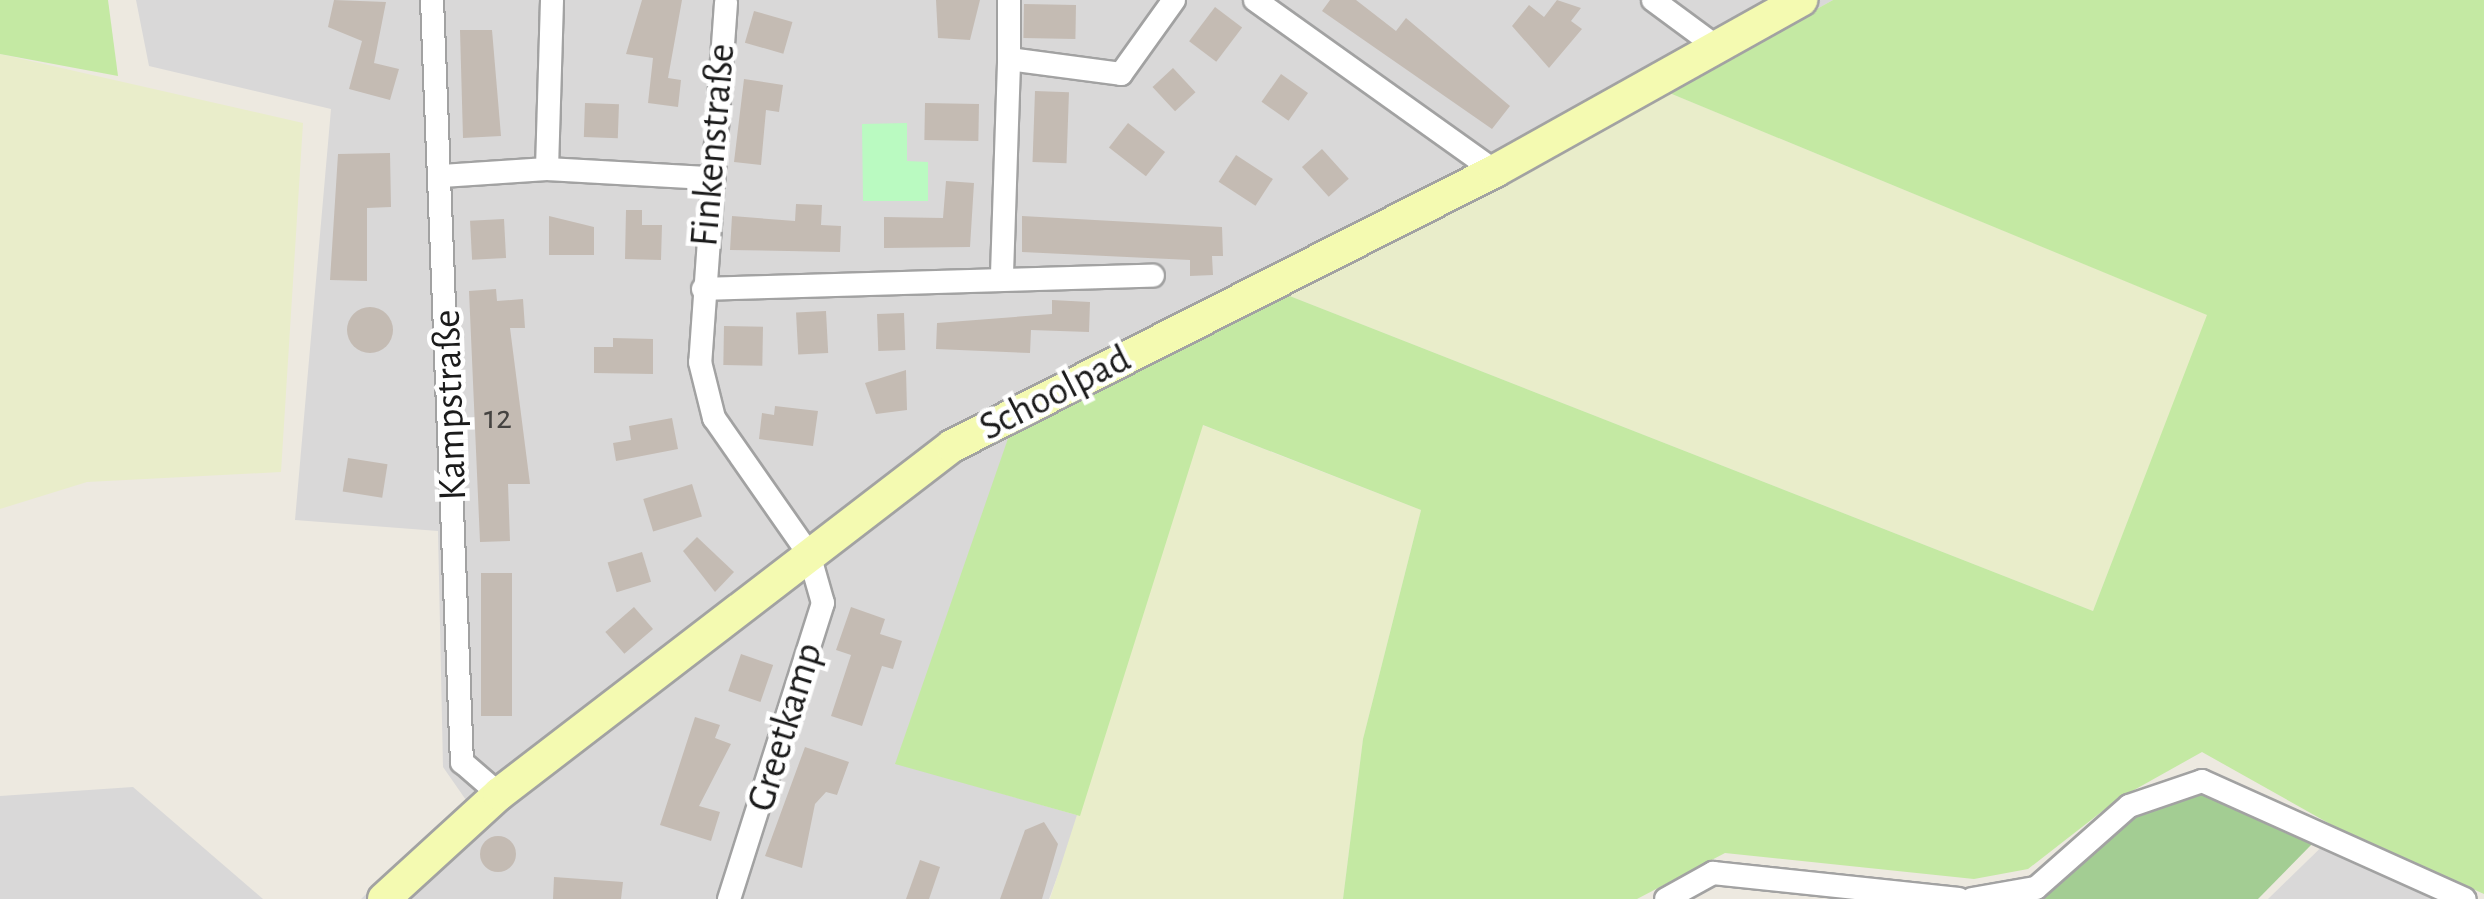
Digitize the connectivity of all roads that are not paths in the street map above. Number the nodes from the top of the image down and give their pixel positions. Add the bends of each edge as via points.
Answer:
1 (432, 0) edge
2 (552, 0) edge
3 (1009, 0) edge
4 (1174, 0) edge
5 (1255, 0) edge
6 (1653, 0) edge
7 (1801, 0) edge
8 (726, 2) edge
9 (1718, 48) junction
10 (1009, 59) junction
11 (547, 169) junction
12 (1495, 171) junction
13 (442, 176) junction
14 (707, 178) junction
15 (1153, 276) dead end
16 (994, 280) junction
17 (703, 288) junction
18 (808, 554) junction
19 (499, 794) junction
20 (384, 899) edge
21 (729, 899) edge
22 (1666, 899) edge
23 (1960, 899) edge
24 (1972, 899) edge
25 (2465, 899) edge

1 - 13 street, Kampstraße
2 - 11 street
3 - 10 street
4 - 10 street via 1121,74
5 - 12 street
6 - 9 street
7 - 9 street, Schoolpad
8 - 14 street, Finkenstraße
9 - 12 street, Schoolpad
10 - 16 street
11 - 13 street
11 - 14 street
12 - 18 street, Schoolpad via 952,446
13 - 19 street, Kampstraße via 462,762
14 - 17 street, Finkenstraße
15 - 16 street, Finkenstraße
16 - 17 street, Finkenstraße
17 - 18 street, Finkenstraße via 700,362 714,418
18 - 19 street, Schoolpad
18 - 21 street, Greetkamp via 823,604
19 - 20 street, Schoolpad
22 - 23 street via 1713,873
24 - 25 street via 2036,888 2129,806 2202,781

